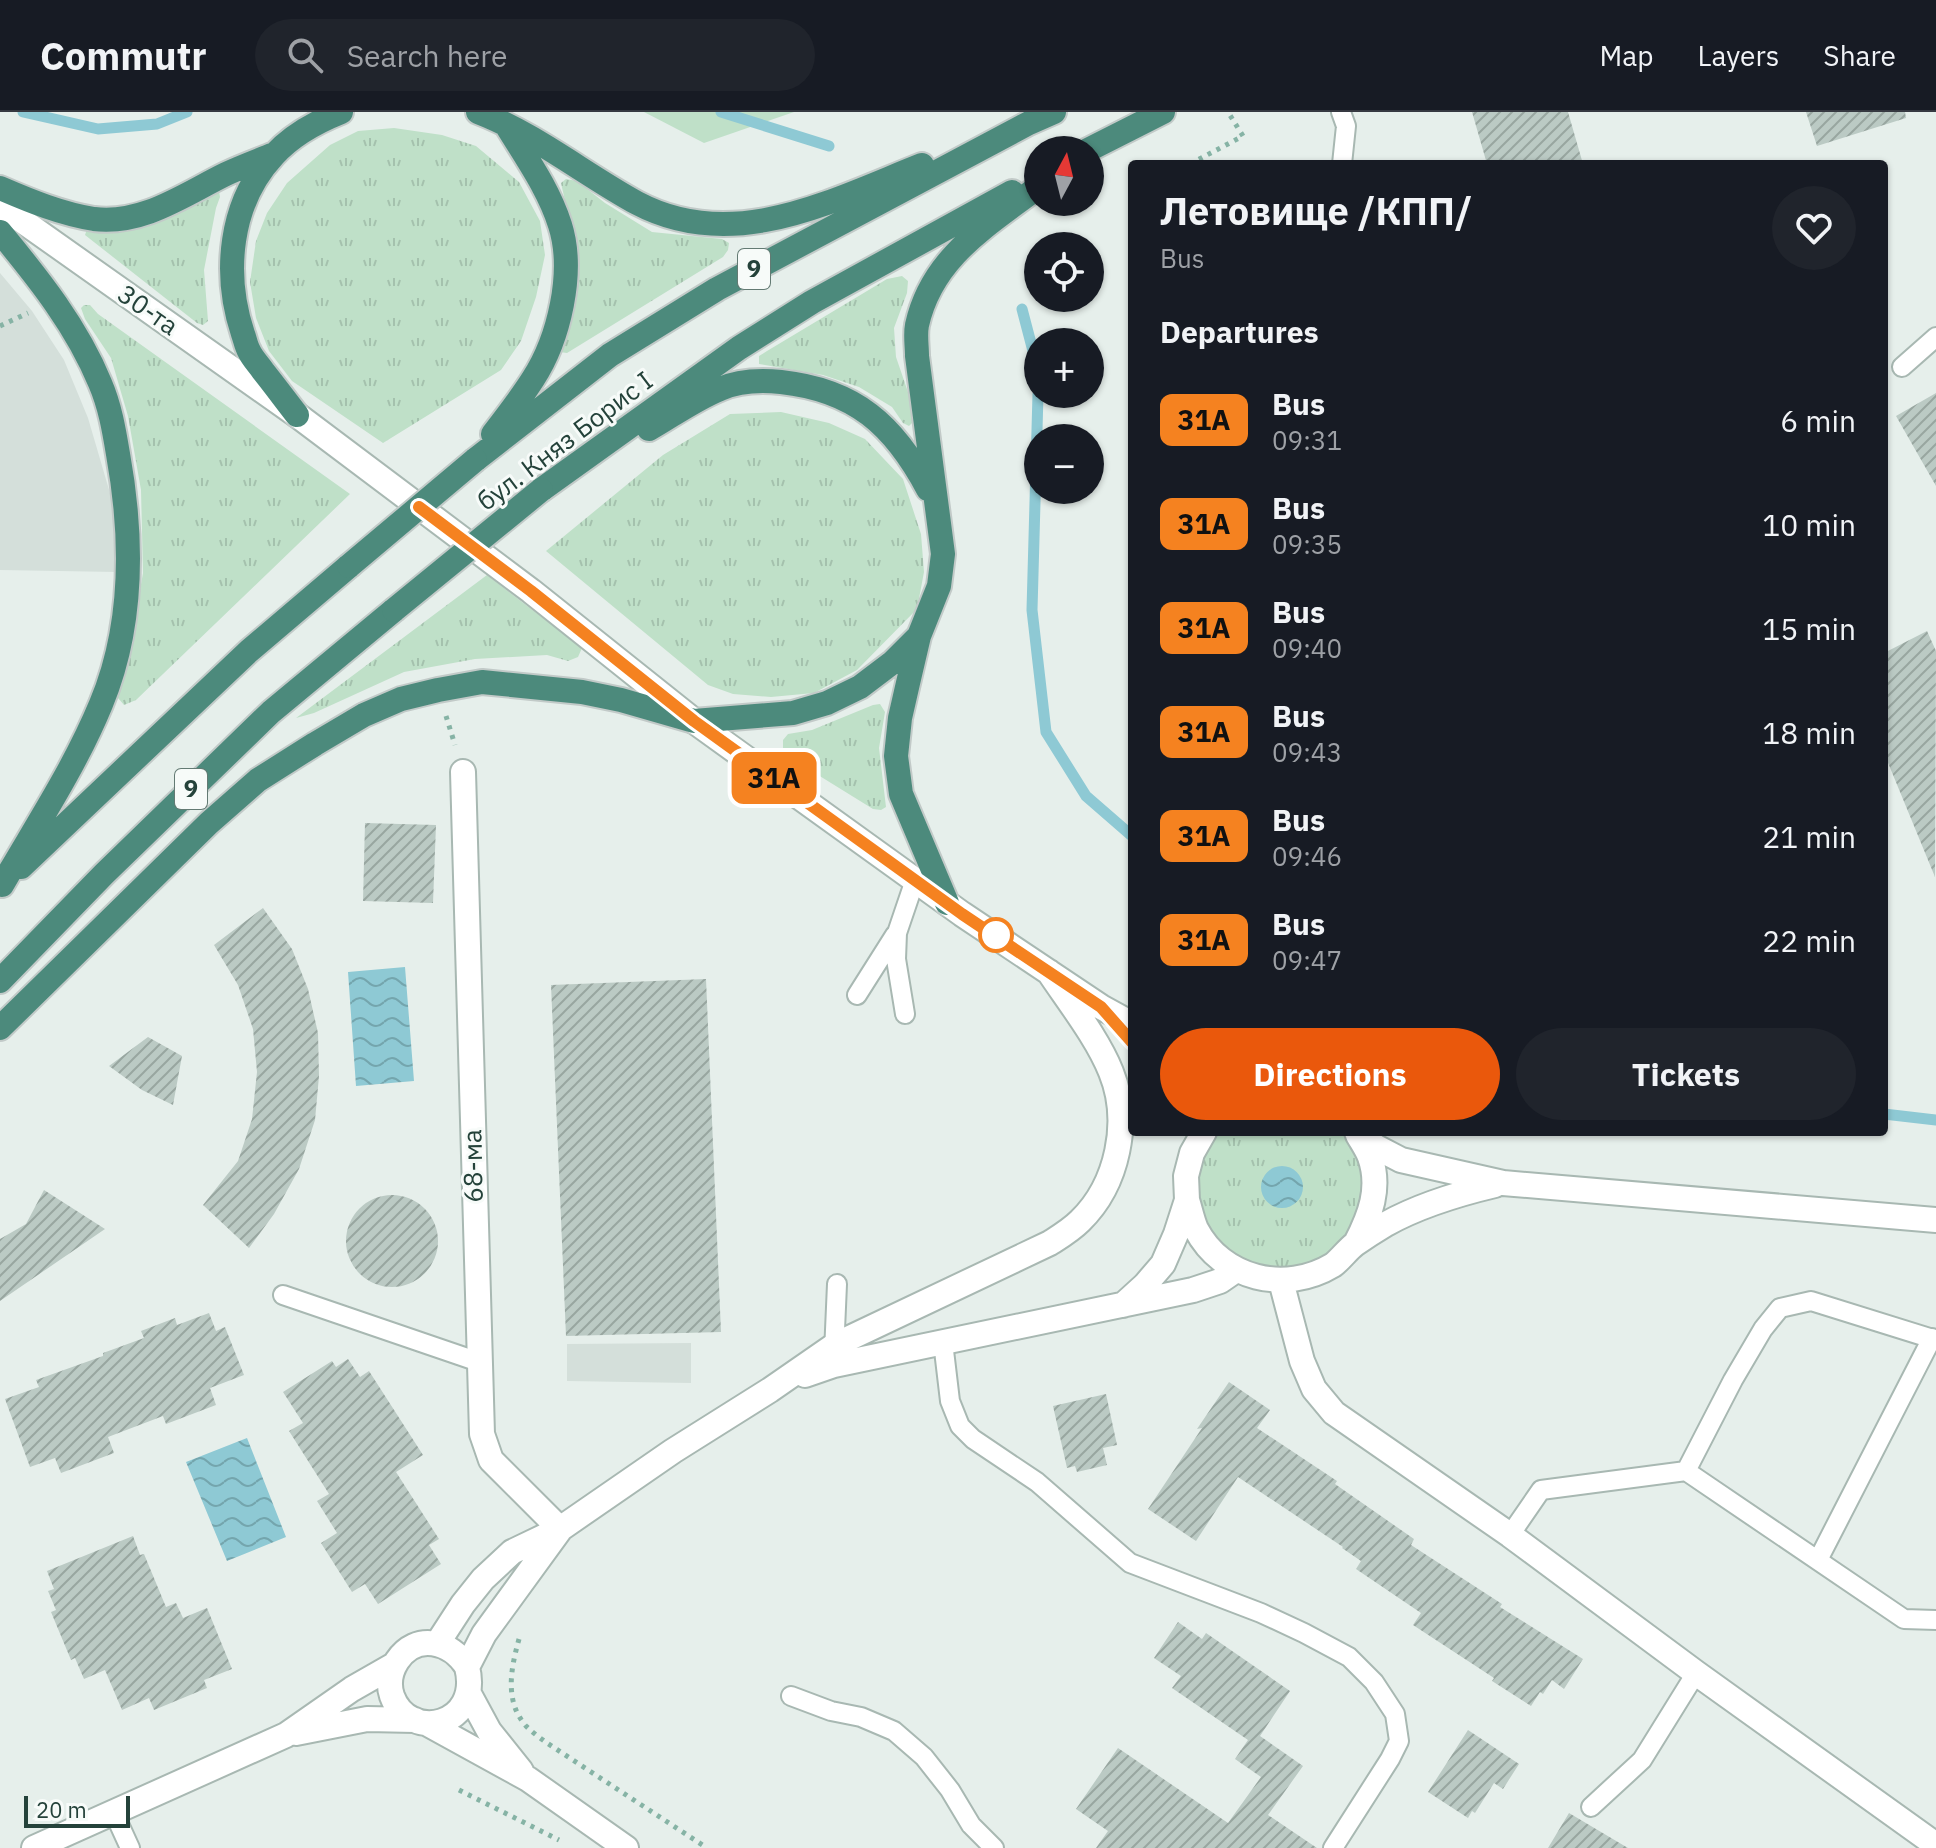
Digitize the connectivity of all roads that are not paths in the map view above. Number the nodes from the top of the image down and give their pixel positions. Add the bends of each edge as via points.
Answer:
1 (341, 112) edge
2 (478, 112) edge
3 (1163, 112) edge
4 (1341, 112) edge
5 (1046, 115) edge
6 (507, 125) junction
7 (1104, 142) edge
8 (274, 154) junction
9 (1342, 160) edge
10 (1024, 185) edge
11 (0, 188) edge
12 (1024, 198) edge
13 (0, 205) edge
14 (0, 232) edge
15 (1936, 337) edge
16 (1902, 367) dead end
17 (297, 415) junction
18 (475, 460) junction
19 (541, 490) junction
20 (935, 502) junction
21 (919, 636) junction
22 (694, 721) junction
23 (463, 772) road end
24 (915, 880) junction
25 (1, 886) edge
26 (947, 903) junction
27 (897, 933) junction
28 (1049, 972) junction
29 (0, 981) edge
30 (857, 995) dead end
31 (1101, 1007) junction
32 (905, 1014) dead end
33 (1128, 1022) edge
34 (0, 1028) edge
35 (1128, 1037) edge
36 (1359, 1136) edge
37 (1362, 1136) edge
38 (1193, 1139) edge
39 (1503, 1183) junction
40 (1187, 1200) junction
41 (1936, 1220) edge
42 (1355, 1245) junction
43 (1236, 1270) junction
44 (1281, 1281) junction
45 (837, 1284) dead end
46 (283, 1295) dead end
47 (1121, 1307) junction
48 (1934, 1339) edge
49 (943, 1342) junction
50 (834, 1355) junction
51 (479, 1362) junction
52 (1686, 1471) junction
53 (560, 1529) junction
54 (1510, 1535) junction
55 (1818, 1560) junction
56 (1936, 1620) edge
57 (437, 1644) junction
58 (394, 1665) junction
59 (467, 1667) junction
60 (1696, 1673) junction
61 (469, 1694) junction
62 (791, 1696) dead end
63 (422, 1722) junction
64 (286, 1735) junction
65 (528, 1779) junction
66 (1591, 1807) dead end
67 (114, 1813) junction
68 (1936, 1845) edge
69 (34, 1848) edge
70 (130, 1848) edge
71 (626, 1848) edge
72 (994, 1848) edge
73 (1333, 1848) edge

1 - 8 highway via 298,134
2 - 6 highway
3 - 7 highway
4 - 9 lane via 1346,126
5 - 6 highway via 807,210 731,225 659,213
5 - 18 highway, бул. Княз Борис I / 9 via 717,289 610,355
6 - 18 highway via 554,208 565,251 565,278 555,330 534,378
8 - 11 highway via 170,204 117,219 68,213
8 - 17 highway via 243,203 231,276 249,352
10 - 19 highway, бул. Княз Борис I / 9 via 751,340
12 - 20 highway via 950,258 936,277 916,327
13 - 17 street, 30-та
14 - 25 highway via 52,297 101,384 120,461 129,551 121,630 102,702
15 - 16 lane
17 - 22 street, 30-та
18 - 25 highway, бул. Княз Борис I / 9, bridge via 238,662
19 - 20 highway via 720,389 774,381 803,384 862,408 905,448
19 - 29 highway, бул. Княз Борис I / 9, bridge via 271,712
20 - 21 highway via 943,554 939,586
21 - 22 highway via 860,687 827,703 793,713
21 - 26 highway via 896,756 901,794
22 - 24 street, 30-та
22 - 34 highway via 582,692 482,682 401,699 364,715 258,780
23 - 51 street, 68-ма
24 - 26 street, 30-та
24 - 27 lane
26 - 28 street, 30-та
27 - 30 lane
27 - 32 lane
28 - 31 street, 30-та
28 - 50 street via 1112,1073 1121,1128 1109,1180 1082,1219 1050,1243
31 - 33 street
31 - 35 street
36 - 42 street via 1370,1158 1375,1188 1369,1218
37 - 39 street via 1401,1160
38 - 40 street
39 - 41 street
39 - 42 street via 1419,1208
40 - 43 street via 1196,1228 1212,1252
40 - 47 street via 1163,1264
42 - 44 street via 1334,1264
43 - 44 street
43 - 47 street via 1193,1290
44 - 54 street via 1302,1361 1314,1389 1334,1413
45 - 50 lane
46 - 51 lane
47 - 49 street
48 - 52 lane via 1811,1301 1780,1308 1733,1380
48 - 55 lane
49 - 50 street
49 - 73 lane via 950,1401 960,1426 1037,1482 1130,1563 1304,1633 1349,1657 1374,1682 1395,1714 1399,1741
50 - 53 street via 673,1451
51 - 53 street, 68-ма via 482,1434 491,1460
52 - 54 lane via 1541,1490
52 - 55 lane
53 - 57 street via 512,1552 483,1579
53 - 59 street via 484,1634
54 - 60 street
55 - 56 lane via 1904,1619
57 - 58 street via 412,1648
57 - 59 street via 460,1656
58 - 63 street via 390,1690 395,1703 403,1714
58 - 64 street
59 - 61 street
60 - 66 lane via 1642,1760
60 - 68 street
61 - 63 street via 454,1716
61 - 65 street via 489,1731
62 - 72 lane via 894,1731 924,1757 971,1825
63 - 64 street via 367,1719
63 - 65 street
64 - 67 street
65 - 71 street
67 - 69 street
67 - 70 lane

